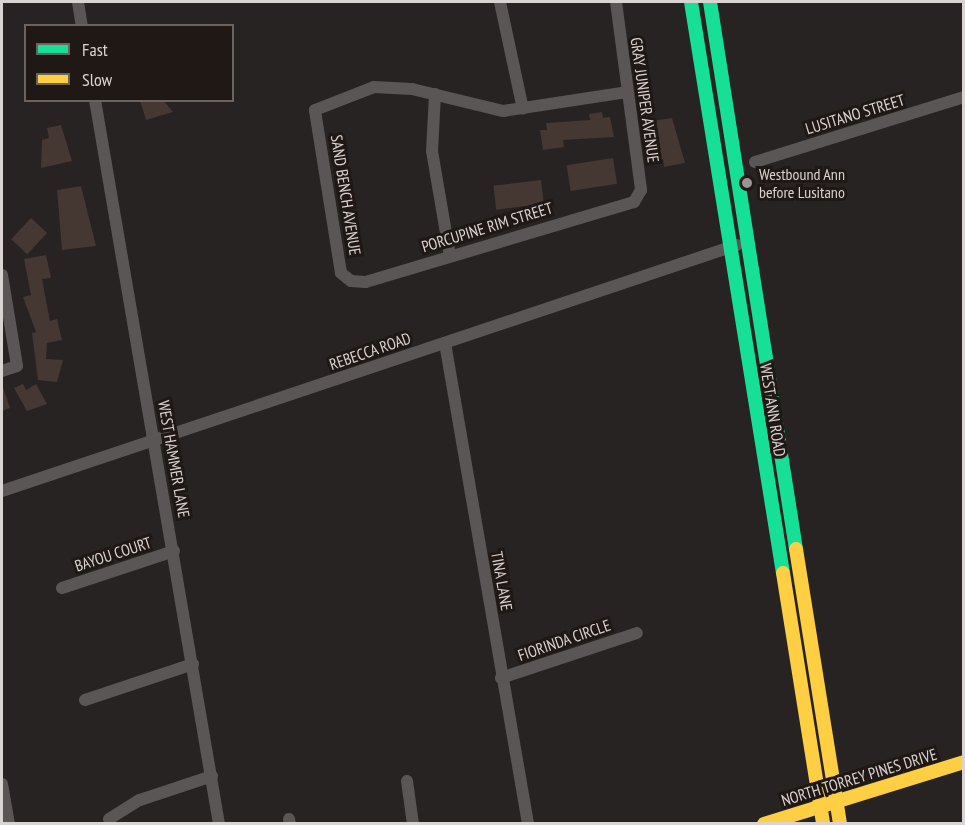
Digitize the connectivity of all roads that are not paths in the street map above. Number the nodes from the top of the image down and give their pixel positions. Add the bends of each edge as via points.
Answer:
1 (78, 2) edge
2 (500, 2) edge
3 (616, 2) edge
4 (691, 2) edge
5 (710, 2) edge
6 (82, 24) edge
7 (627, 92) junction
8 (435, 94) junction
9 (963, 97) edge
10 (95, 102) edge
11 (523, 109) junction
12 (755, 162) dead end
13 (634, 202) joint
14 (729, 245) junction
15 (748, 245) junction
16 (450, 256) junction
17 (2, 275) edge
18 (351, 281) joint
19 (445, 343) junction
20 (2, 371) edge
21 (154, 441) junction
22 (2, 491) edge
23 (789, 511) junction
24 (773, 515) junction
25 (174, 551) junction
26 (62, 588) dead end
27 (637, 633) dead end
28 (193, 664) junction
29 (501, 678) junction
30 (85, 700) dead end
31 (963, 762) edge
32 (212, 776) junction
33 (407, 781) dead end
34 (2, 784) edge
35 (836, 800) junction
36 (820, 805) junction
37 (109, 819) dead end
38 (9, 824) edge
39 (219, 824) edge
40 (413, 824) edge
41 (528, 824) edge
42 (764, 824) edge
43 (823, 824) edge
44 (840, 824) edge

1 - 6 street
2 - 11 street
3 - 7 street, GRAY JUNIPER AVENUE
4 - 14 main road, WEST ANN ROAD
5 - 15 main road, WEST ANN ROAD
7 - 11 street
7 - 13 street, GRAY JUNIPER AVENUE via 641,190
8 - 11 street via 503,111
8 - 16 street via 432,151
8 - 18 street, SAND BENCH AVENUE via 374,87 315,110 341,273
9 - 12 street, LUSITANO STREET
10 - 21 street, WEST HAMMER LANE
13 - 16 street, PORCUPINE RIM STREET
14 - 15 street, REBECCA ROAD
14 - 19 street, REBECCA ROAD
14 - 24 main road, WEST ANN ROAD
15 - 23 main road, WEST ANN ROAD
16 - 18 street, PORCUPINE RIM STREET via 366,282
17 - 20 street via 17,366
19 - 21 street, REBECCA ROAD
19 - 29 street, TINA LANE
21 - 22 street, REBECCA ROAD
21 - 25 street, WEST HAMMER LANE
23 - 24 main road
23 - 35 main road, WEST ANN ROAD
24 - 36 main road, WEST ANN ROAD
25 - 26 street, BAYOU COURT
25 - 28 street, WEST HAMMER LANE
27 - 29 street, FIORINDA CIRCLE
28 - 30 street
28 - 32 street, WEST HAMMER LANE
29 - 41 street, TINA LANE
31 - 35 main road, NORTH TORREY PINES DRIVE
32 - 37 street via 140,800
32 - 39 street, WEST HAMMER LANE
33 - 40 street
34 - 38 street
35 - 36 main road, NORTH TORREY PINES DRIVE
35 - 44 main road, WEST ANN ROAD
36 - 42 main road, NORTH TORREY PINES DRIVE
36 - 43 main road, WEST ANN ROAD

